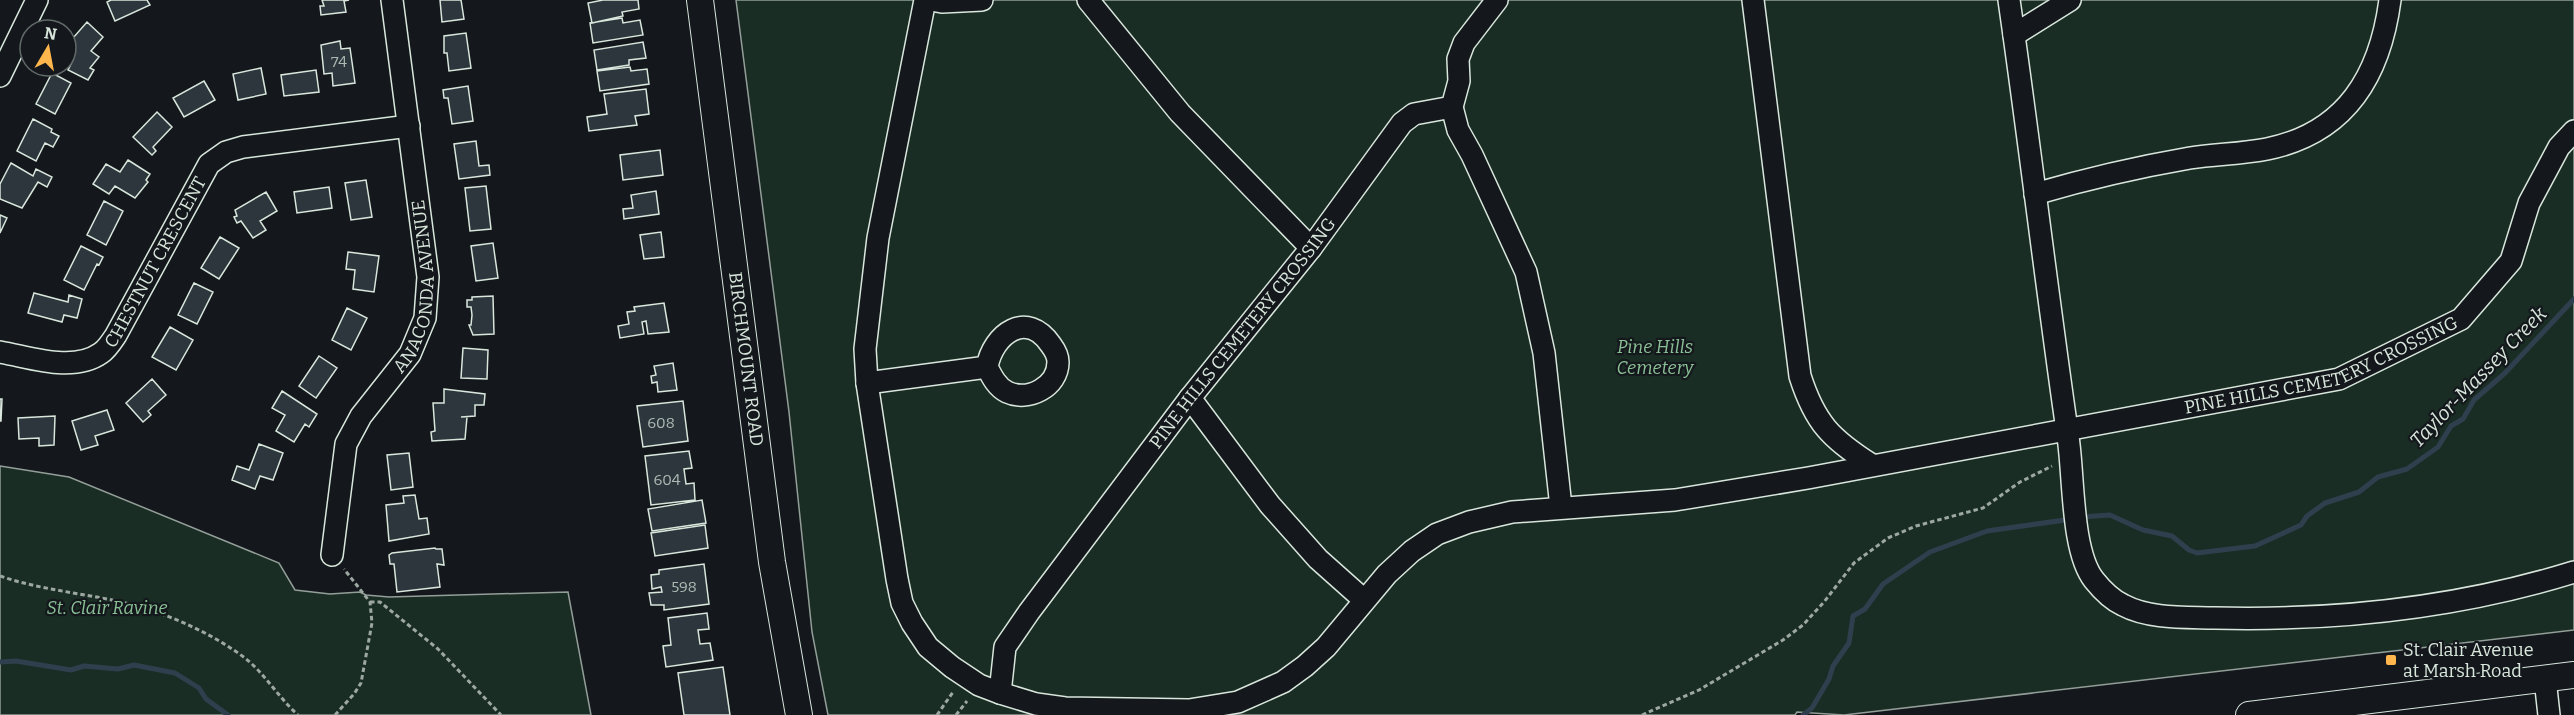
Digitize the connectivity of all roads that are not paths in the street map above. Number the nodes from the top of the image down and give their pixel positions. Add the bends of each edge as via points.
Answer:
1 (37, 0) edge
2 (393, 0) edge
3 (700, 0) edge
4 (925, 0) edge
5 (931, 0) edge
6 (982, 0) edge
7 (1088, 0) edge
8 (1497, 0) edge
9 (1753, 0) edge
10 (2009, 0) edge
11 (2070, 0) edge
12 (2390, 0) edge
13 (2014, 35) junction
14 (0, 76) edge
15 (1452, 107) junction
16 (408, 126) junction
17 (2574, 131) edge
18 (2035, 194) junction
19 (1311, 248) junction
20 (0, 352) edge
21 (987, 367) dead end
22 (867, 383) junction
23 (1190, 398) junction
24 (2066, 428) junction
25 (1872, 465) junction
26 (1562, 507) junction
27 (332, 555) road end
28 (2574, 572) edge
29 (1364, 600) junction
30 (2574, 675) edge
31 (2545, 679) junction
32 (1000, 693) junction
33 (2313, 711) edge
34 (799, 715) edge
35 (2249, 715) edge
36 (2549, 715) edge

1 - 14 street
2 - 16 street, ANACONDA AVENUE
3 - 34 main road, BIRCHMOUNT ROAD via 772,562
4 - 22 street, PINE HILLS CEMETERY CROSSING via 872,278 865,349
5 - 6 street
7 - 19 street via 1180,113
8 - 15 street via 1464,43
9 - 25 street via 1800,376 1809,405 1829,433
10 - 13 street
11 - 13 street
12 - 18 street via 2380,50 2359,92 2344,110 2308,135 2266,149 2123,171
13 - 18 street
15 - 19 street, PINE HILLS CEMETERY CROSSING via 1414,114 1402,123
15 - 26 street via 1458,130 1526,272 1544,353
16 - 20 street, CHESTNUT CRESCENT via 226,152 209,164 116,335 102,353 64,363
16 - 27 street, ANACONDA AVENUE via 428,278 425,318 410,354 361,416 346,444
17 - 24 street, PINE HILLS CEMETERY CROSSING via 2559,147 2529,203 2511,261 2461,319 2340,379
18 - 24 street
19 - 23 street, PINE HILLS CEMETERY CROSSING
21 - 22 street
22 - 32 street, PINE HILLS CEMETERY CROSSING via 902,603 928,646 965,676
23 - 29 street via 1270,505 1318,559
23 - 32 street, PINE HILLS CEMETERY CROSSING via 1005,647
24 - 25 street, PINE HILLS CEMETERY CROSSING
24 - 28 street via 2079,543 2085,564 2092,579 2124,606 2172,617 2292,618 2469,600
25 - 26 street, PINE HILLS CEMETERY CROSSING via 1675,500
26 - 29 street, PINE HILLS CEMETERY CROSSING via 1512,512 1453,527 1412,551
29 - 32 street, PINE HILLS CEMETERY CROSSING via 1305,666 1283,682 1238,702 1189,710 1065,708
30 - 31 main road
31 - 33 main road
31 - 36 street
33 - 35 main road

